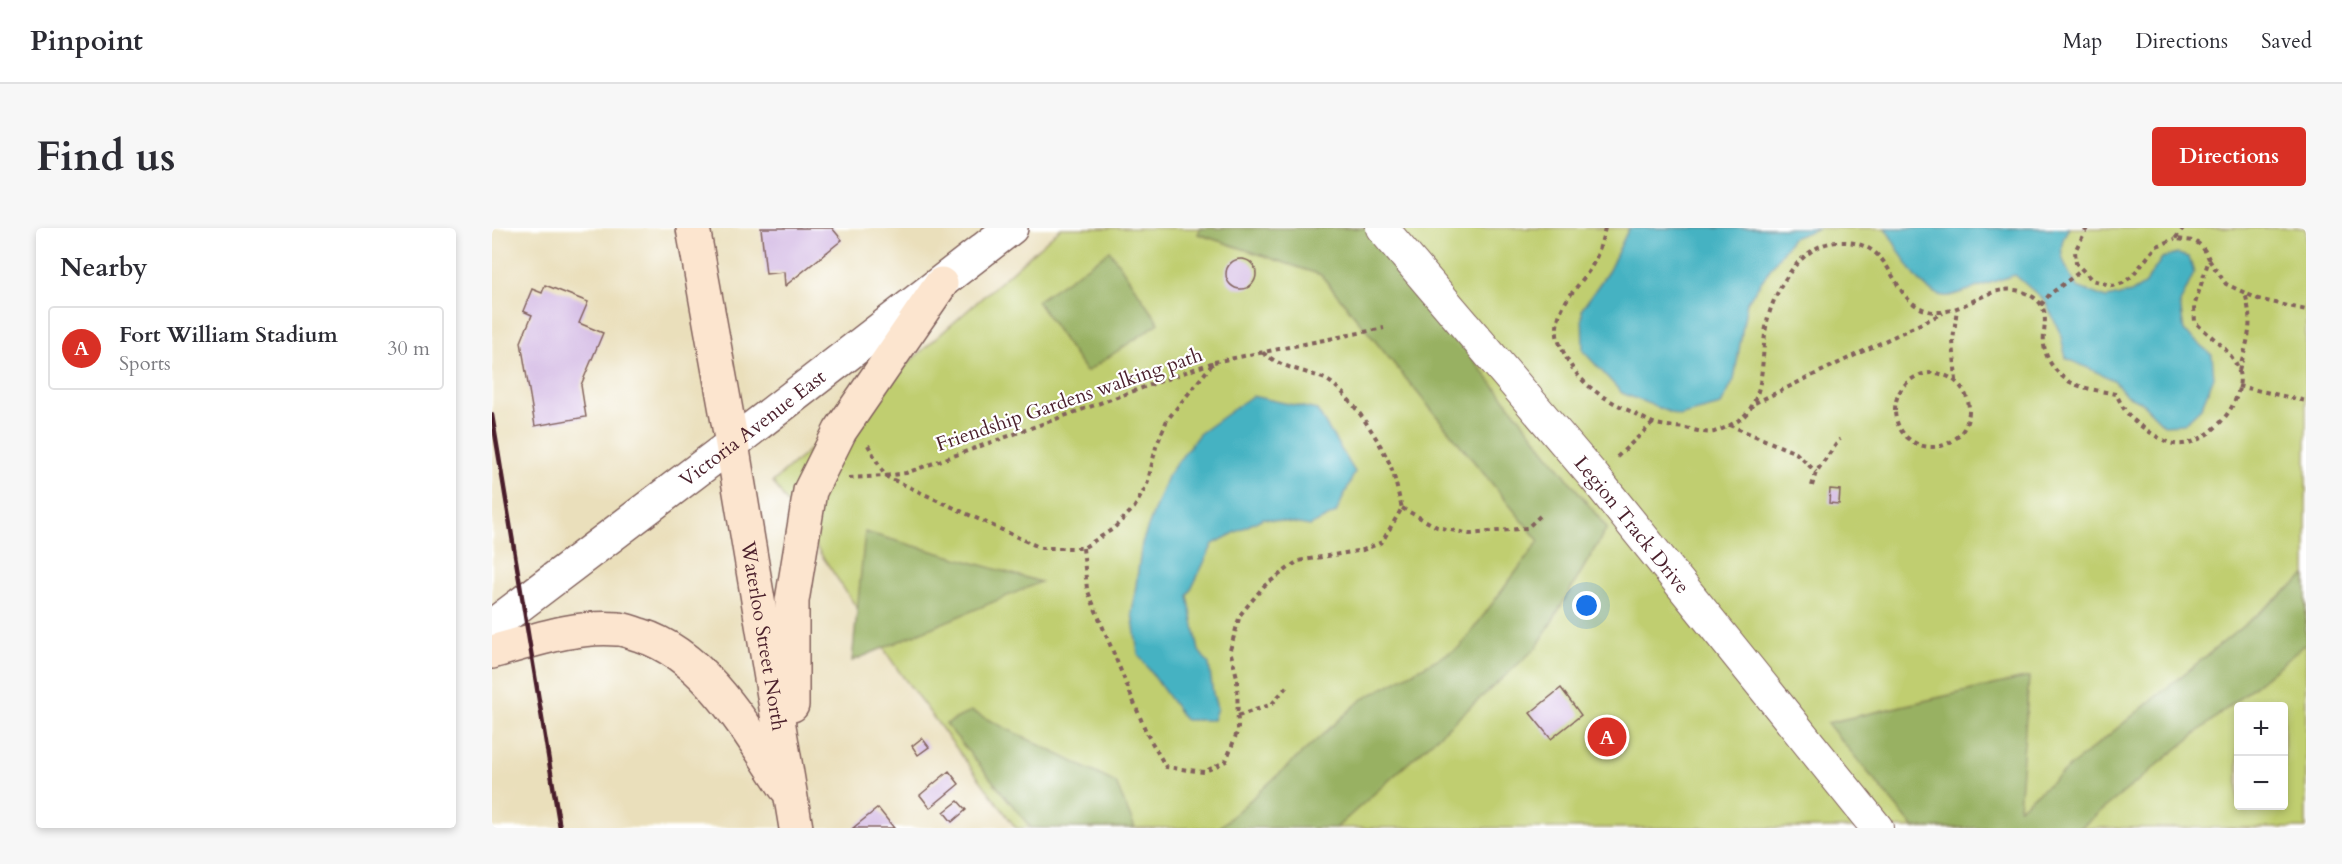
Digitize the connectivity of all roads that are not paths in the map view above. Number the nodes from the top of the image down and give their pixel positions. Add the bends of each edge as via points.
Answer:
1 (693, 228) edge
2 (1011, 228) edge
3 (1382, 228) edge
4 (941, 284) junction
5 (732, 444) junction
6 (492, 626) edge
7 (492, 652) edge
8 (791, 796) junction
9 (796, 828) edge
10 (1877, 828) edge

1 - 5 main road, Waterloo Street North
2 - 4 street, Victoria Avenue East
3 - 10 street, Legion Track Drive via 1595,478
4 - 5 street, Victoria Avenue East
4 - 8 main road via 840,431 810,491 792,602
5 - 6 street, Victoria Avenue East
5 - 8 main road, Waterloo Street North
7 - 8 main road via 582,630 619,628 672,649 692,664 737,716
8 - 9 main road, Waterloo Street North

